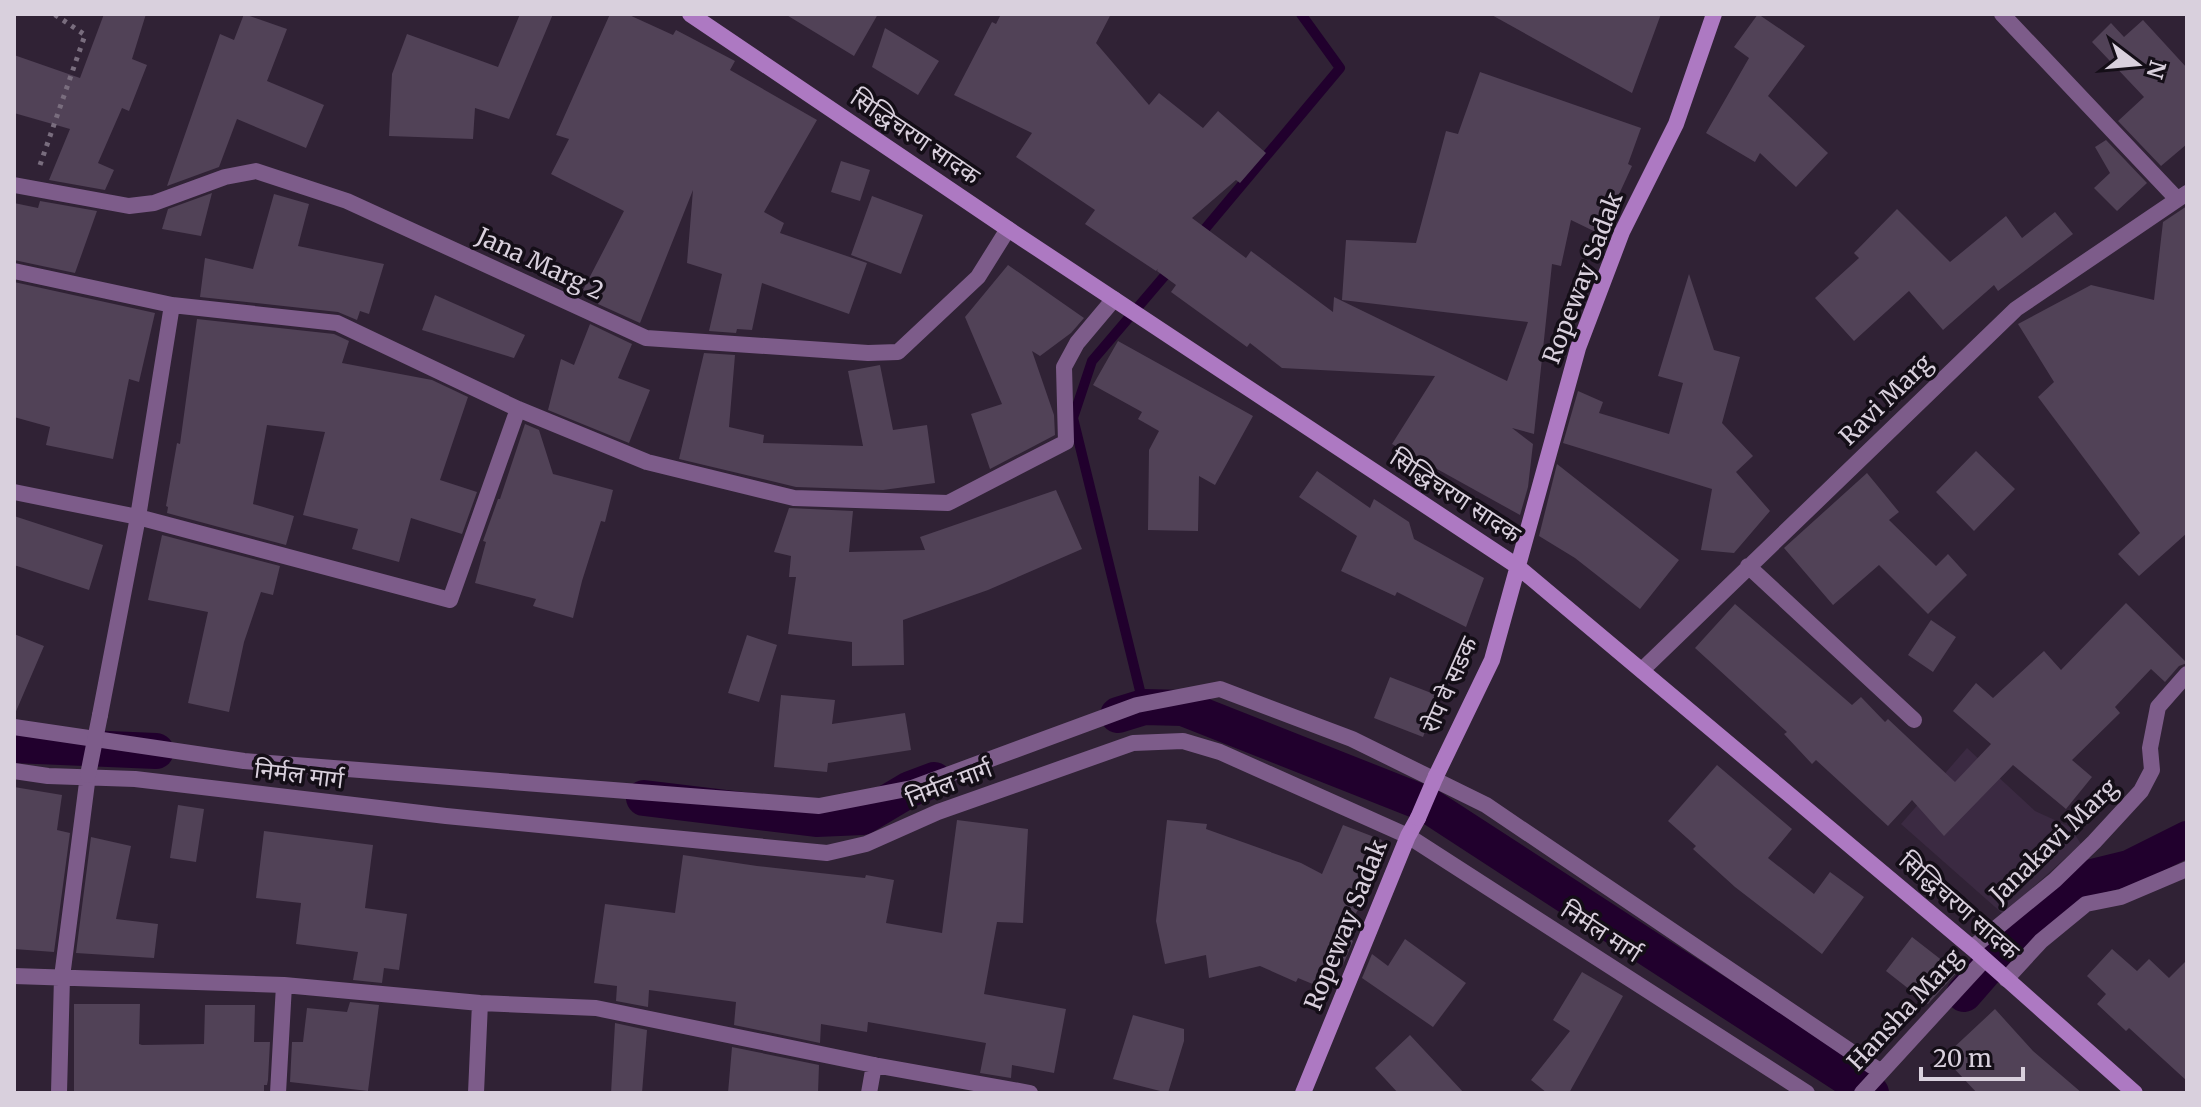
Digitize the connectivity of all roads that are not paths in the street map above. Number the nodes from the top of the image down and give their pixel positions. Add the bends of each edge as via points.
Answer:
1 (690, 14) edge
2 (1714, 14) edge
3 (2002, 14) edge
4 (14, 185) edge
5 (2182, 196) edge
6 (1008, 229) junction
7 (14, 271) edge
8 (1114, 299) junction
9 (172, 305) junction
10 (518, 409) junction
11 (14, 492) edge
12 (138, 517) junction
13 (1517, 566) junction
14 (1748, 566) junction
15 (1642, 670) junction
16 (2187, 674) edge
17 (1914, 720) dead end
18 (14, 727) edge
19 (14, 771) edge
20 (88, 776) junction
21 (1436, 776) joint
22 (1408, 836) junction
23 (2187, 869) edge
24 (1978, 954) junction
25 (14, 976) edge
26 (62, 977) junction
27 (2006, 979) junction
28 (284, 985) junction
29 (480, 1003) junction
30 (874, 1065) junction
31 (1881, 1072) junction
32 (59, 1093) edge
33 (278, 1093) edge
34 (476, 1093) edge
35 (869, 1093) edge
36 (1030, 1093) edge
37 (1303, 1093) edge
38 (1807, 1093) edge
39 (1862, 1093) edge
40 (2135, 1093) edge

1 - 6 main road, सिद्धिचरण सादक
2 - 13 main road, Ropeway Sadak via 1676,124 1622,232 1578,348
3 - 5 street
4 - 6 street, Jana Marg 2 via 129,206 256,171 347,201 646,338 868,353 898,352 978,277
5 - 14 street, Ravi Marg via 2016,309
6 - 8 main road, सिद्धिचरण सादक
7 - 9 street
8 - 10 street via 1064,367 1066,442 948,503 794,498 647,462
8 - 13 main road, सिद्धिचरण सादक
9 - 10 street via 337,323
9 - 12 street
10 - 12 street via 450,600
11 - 12 street
12 - 20 street, bridge
13 - 15 main road, सिद्धिचरण सादक
13 - 21 main road, रोप वे सडक via 1492,660
14 - 15 street, Ravi Marg
14 - 17 street
15 - 24 main road, सिद्धिचरण सादक
16 - 24 street, Janakavi Marg via 2158,707 2150,748 2152,770 2141,791
18 - 31 street via 244,761 819,806 912,788 1137,705 1220,689 1352,739 1486,805
19 - 20 street, निर्मल मार्ग
20 - 22 street, निर्मल मार्ग via 827,853 866,844 938,812 1133,743 1183,741 1220,752
20 - 26 street
21 - 22 main road, Ropeway Sadak, bridge
22 - 37 main road, Ropeway Sadak
22 - 38 street, निर्मल मार्ग
23 - 27 street via 2121,897 2086,904
24 - 27 main road, सिद्धिचरण सादक
24 - 31 street, Hansha Marg
25 - 26 street
26 - 28 street
26 - 32 street
27 - 40 main road, सिद्धिचरण सादक
28 - 29 street
28 - 33 street
29 - 30 street via 596,1008
29 - 34 street
30 - 35 street
30 - 36 street
31 - 39 street, Hansha Marg

